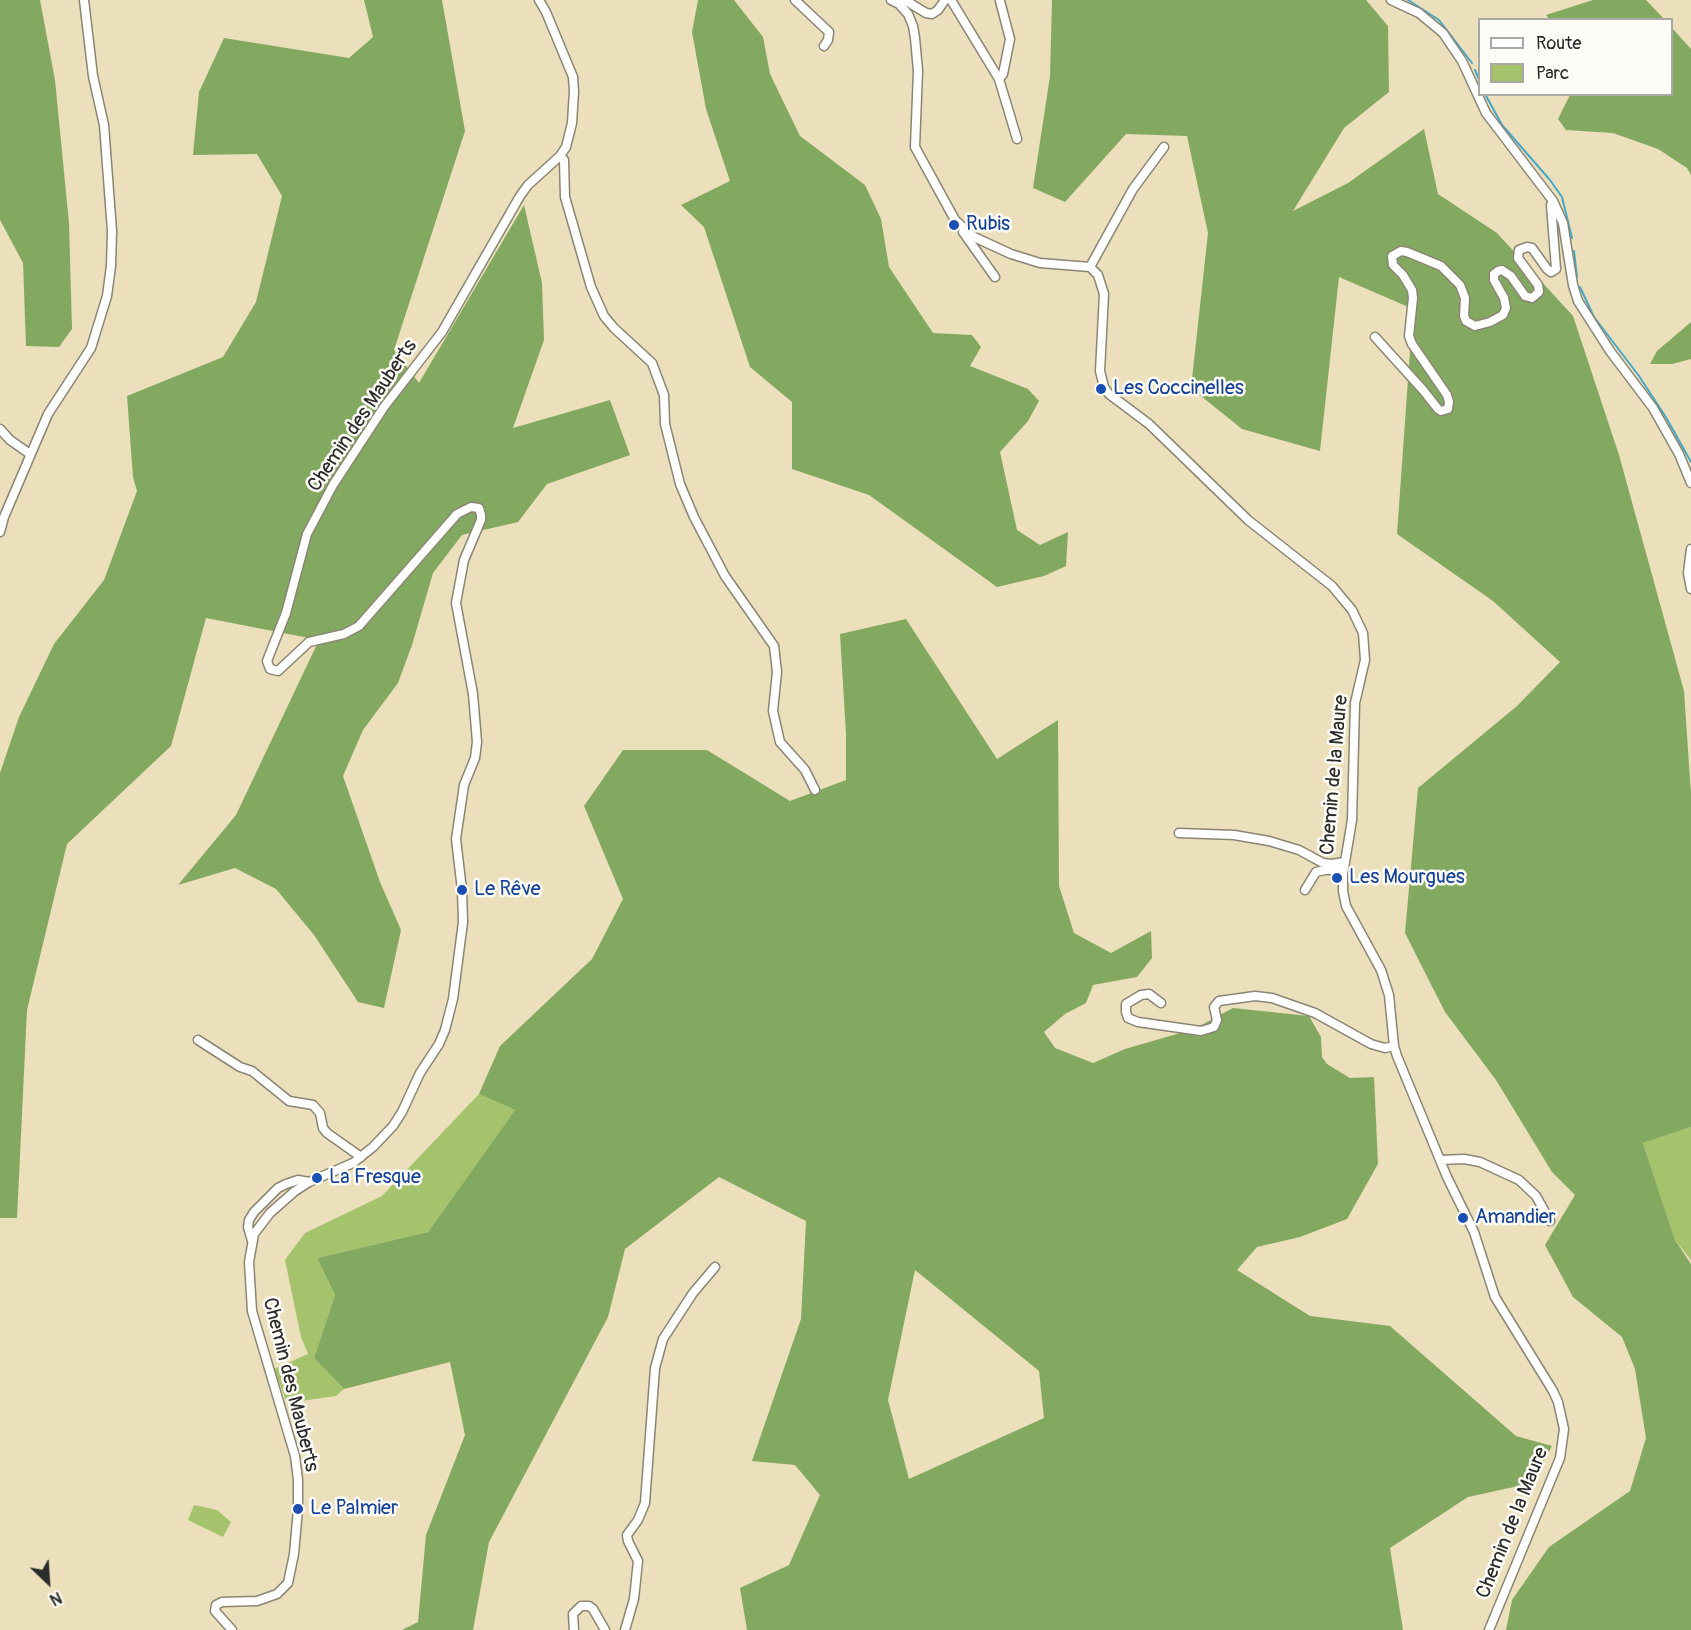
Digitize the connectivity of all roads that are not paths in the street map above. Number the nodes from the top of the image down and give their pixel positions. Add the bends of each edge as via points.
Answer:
1 (84, 0) edge
2 (539, 0) edge
3 (795, 0) edge
4 (891, 0) edge
5 (945, 0) edge
6 (951, 0) edge
7 (1391, 0) edge
8 (1000, 1) edge
9 (899, 4) junction
10 (824, 46) dead end
11 (999, 79) junction
12 (1478, 95) edge
13 (1478, 96) edge
14 (1017, 139) dead end
15 (1164, 147) dead end
16 (560, 156) junction
17 (1553, 201) junction
18 (962, 228) junction
19 (1090, 267) junction
20 (995, 277) dead end
21 (1375, 337) dead end
22 (0, 429) edge
23 (30, 454) junction
24 (1691, 483) edge
25 (0, 532) edge
26 (1691, 549) edge
27 (1691, 589) edge
28 (815, 790) dead end
29 (1179, 833) dead end
30 (1344, 866) junction
31 (1305, 890) dead end
32 (1161, 1003) dead end
33 (198, 1041) dead end
34 (1394, 1046) junction
35 (361, 1157) junction
36 (1440, 1160) junction
37 (1550, 1221) dead end
38 (715, 1267) dead end
39 (232, 1630) edge
40 (574, 1630) edge
41 (605, 1630) edge
42 (625, 1630) edge
43 (1489, 1630) edge

1 - 23 street via 93,76 104,125 111,266 107,296 91,348 51,407
2 - 16 street via 573,77 573,123
3 - 10 street via 829,32
4 - 9 street
5 - 9 street via 932,14 908,2
6 - 11 street
7 - 12 street via 1426,18 1443,33 1462,60
8 - 11 street via 1010,39
9 - 18 street via 908,14 915,38 915,147
11 - 14 street
13 - 17 street via 1486,113
15 - 19 street via 1133,189
16 - 28 street via 564,160 565,197 591,287 603,316 652,363 664,395 665,424 680,484 726,576 774,646 777,672 773,711 780,742 805,770
16 - 35 street, Chemin des Mauberts via 520,196 441,332 384,407 333,485 307,534 286,613 267,661 270,669 278,671 309,642 344,634 359,626 457,514 478,508 482,515 464,561 456,603 473,694 477,742 464,785 457,831 463,922 453,999 439,1044 420,1072 402,1112
17 - 21 street via 1556,269 1547,269 1532,249 1519,250 1518,258 1539,292 1532,298 1525,296 1510,276 1498,271 1494,280 1506,308 1503,315 1490,322 1475,326 1466,321 1460,285 1442,266 1407,252 1392,256 1393,265 1412,290 1409,336 1447,395 1448,409 1438,409
17 - 24 street via 1563,223 1578,301 1653,408
18 - 19 street via 1011,254 1040,263
18 - 20 street
19 - 30 street, Chemin de la Maure via 1098,275 1104,294 1100,371 1109,394 1149,424 1248,520 1332,586 1352,610 1363,633 1365,660 1355,703 1352,820
22 - 23 street
23 - 25 street
26 - 27 street
29 - 30 street via 1269,841 1323,863
30 - 31 street via 1316,872
30 - 34 street, Chemin de la Maure via 1346,906 1386,982
32 - 34 street via 1149,994 1141,995 1126,1004 1128,1018 1201,1031 1214,1027 1214,1007 1220,1001 1255,996 1315,1013 1371,1044
33 - 35 street via 252,1071 289,1101 313,1105 320,1113 323,1128
34 - 36 street, Chemin de la Maure
35 - 39 street, Chemin des Mauberts via 295,1191 270,1213 252,1241 252,1311 295,1456 298,1509 288,1583 277,1594 257,1601 216,1605 215,1611
36 - 37 street via 1480,1162 1520,1180 1536,1196
36 - 43 street, Chemin de la Maure via 1474,1232 1495,1297 1553,1391 1564,1429 1560,1458
38 - 42 street via 663,1339 655,1368 645,1503 627,1535 638,1561 634,1599
40 - 41 street via 573,1614 581,1606 593,1609

